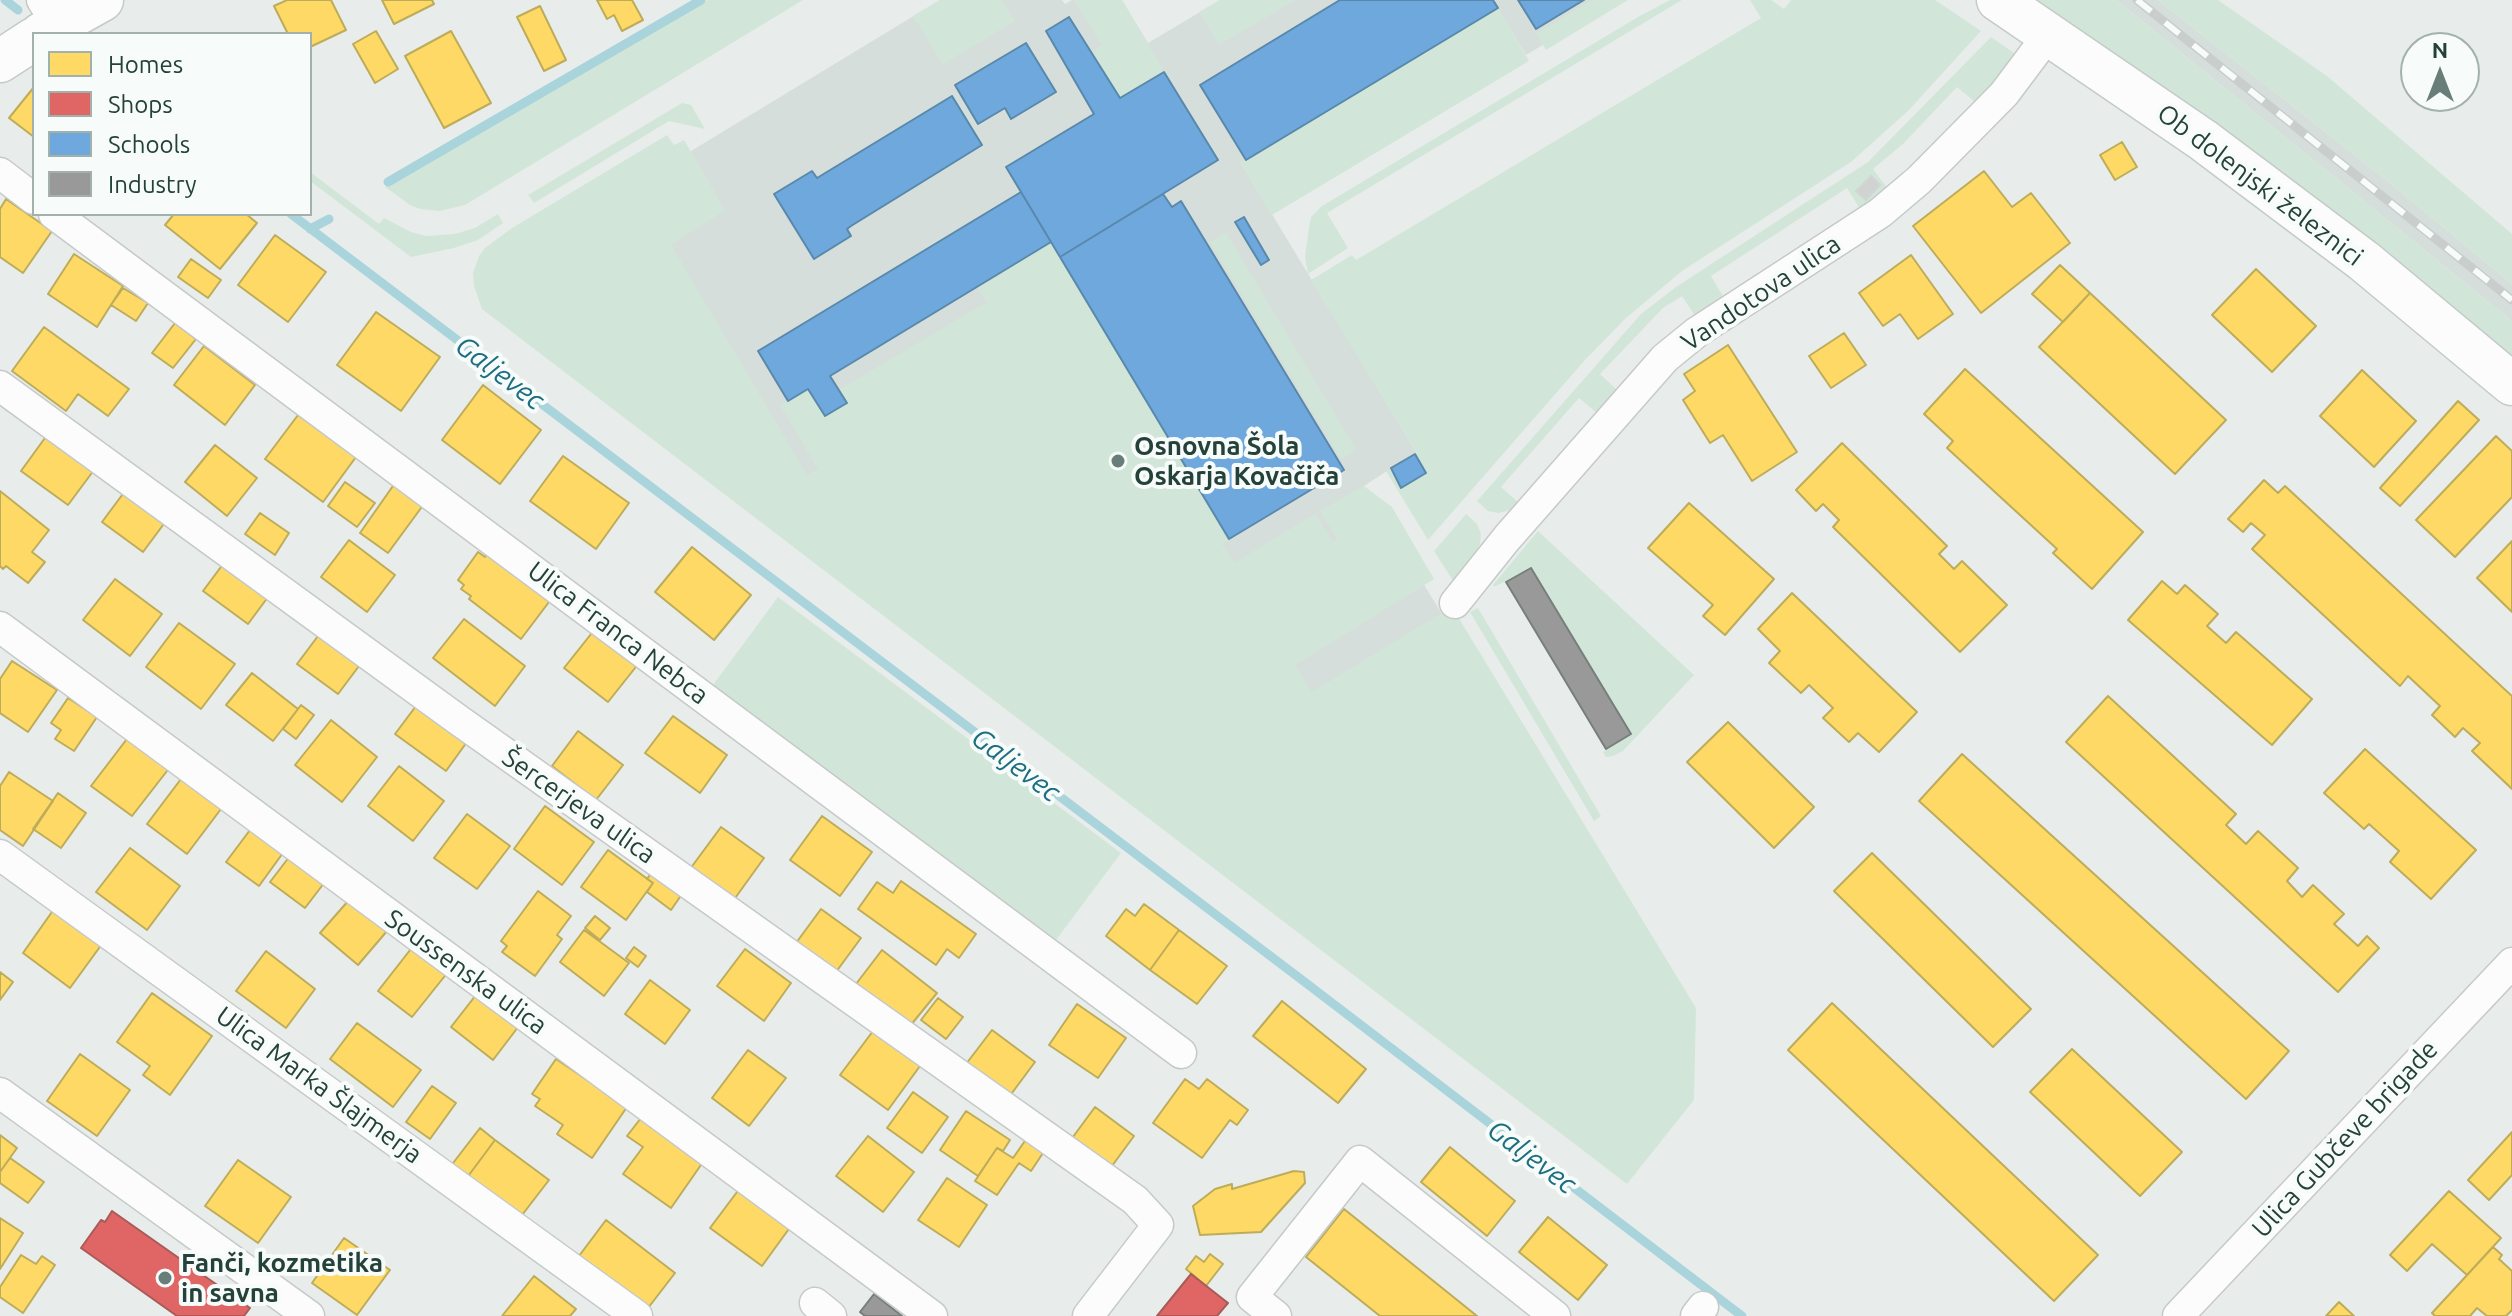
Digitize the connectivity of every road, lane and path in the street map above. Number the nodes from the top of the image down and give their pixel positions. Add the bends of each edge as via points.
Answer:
1 (102, 0) edge
2 (1998, 0) edge
3 (44, 24) edge
4 (32, 34) edge
5 (2049, 34) junction
6 (0, 61) edge
7 (0, 173) edge
8 (32, 197) edge
9 (57, 216) edge
10 (2512, 384) edge
11 (0, 386) edge
12 (1455, 603) dead end
13 (0, 627) edge
14 (0, 855) edge
15 (2512, 963) edge
16 (1181, 1053) dead end
17 (0, 1093) edge
18 (309, 1316) edge
19 (637, 1316) edge
20 (932, 1316) edge
21 (1088, 1316) edge
22 (1276, 1316) edge
23 (1555, 1316) edge
24 (2178, 1316) edge

1 - 3 street
2 - 5 street, Ob dolenjski železnici
4 - 6 street
5 - 10 street, Ob dolenjski železnici via 2296,209
5 - 12 street, Vandotova ulica via 1995,104 1880,213 1665,358
7 - 8 street
9 - 16 street, Ulica Franca Nebca
11 - 21 street, Šercerjeva ulica via 457,719 1135,1200 1158,1225
13 - 20 street, Soussenska ulica
14 - 19 street, Ulica Marka Šlajmerja
15 - 24 street, Ulica Gubčeve brigade
17 - 18 street
22 - 23 street via 1252,1297 1360,1161

